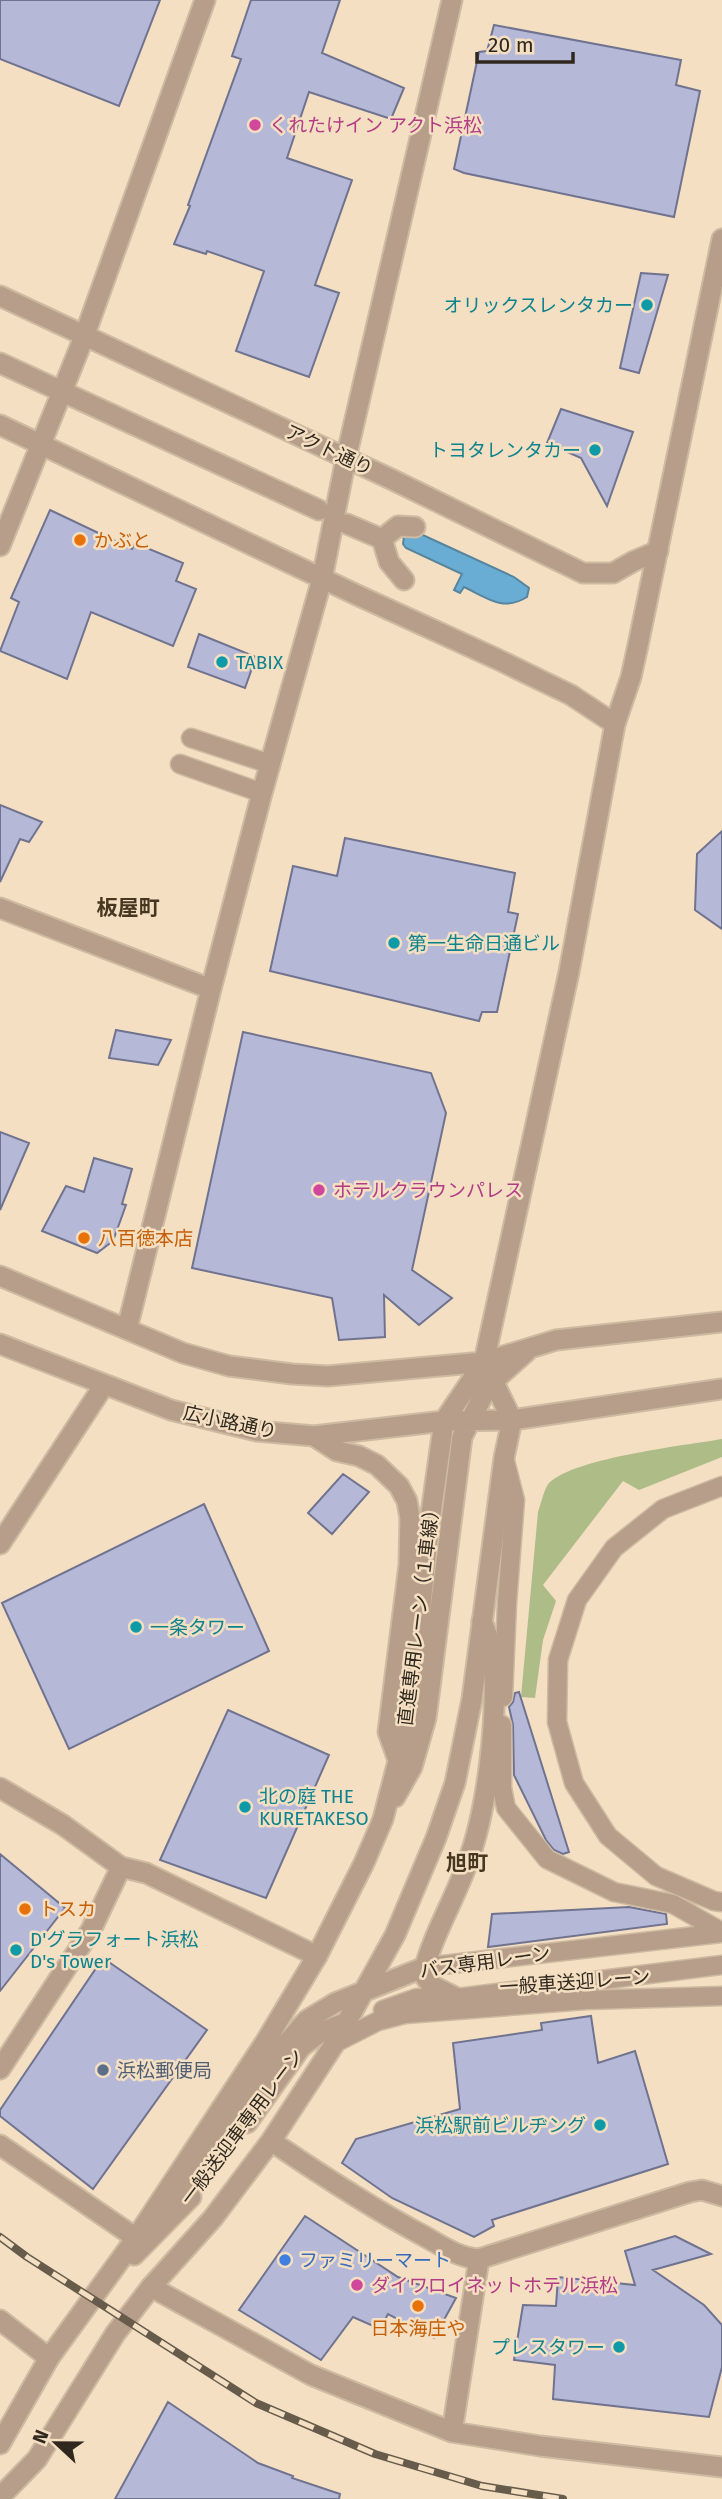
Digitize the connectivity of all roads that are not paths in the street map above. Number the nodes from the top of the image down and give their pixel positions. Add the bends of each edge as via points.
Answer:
1 (205, 0) edge
2 (452, 0) edge
3 (722, 239) edge
4 (0, 296) edge
5 (84, 337) junction
6 (0, 363) edge
7 (62, 391) junction
8 (0, 425) edge
9 (41, 445) junction
10 (345, 458) junction
11 (319, 510) dead end
12 (347, 524) dead end
13 (415, 527) dead end
14 (382, 539) junction
15 (0, 546) edge
16 (658, 551) junction
17 (322, 579) junction
18 (404, 580) dead end
19 (615, 724) junction
20 (191, 738) dead end
21 (180, 764) dead end
22 (270, 765) junction
23 (262, 793) junction
24 (0, 908) edge
25 (211, 989) junction
26 (0, 1276) edge
27 (722, 1322) edge
28 (127, 1329) junction
29 (0, 1344) edge
30 (531, 1348) junction
31 (484, 1362) junction
32 (493, 1381) junction
33 (104, 1385) junction
34 (722, 1389) edge
35 (512, 1420) junction
36 (444, 1421) junction
37 (469, 1421) junction
38 (314, 1436) junction
39 (504, 1458) junction
40 (722, 1486) edge
41 (0, 1544) edge
42 (482, 1620) junction
43 (397, 1757) junction
44 (0, 1788) edge
45 (383, 1819) junction
46 (121, 1867) junction
47 (722, 1902) edge
48 (722, 1932) edge
49 (317, 1956) junction
50 (722, 1965) edge
51 (425, 1967) junction
52 (363, 1993) junction
53 (722, 1996) edge
54 (457, 1998) junction
55 (347, 2022) junction
56 (335, 2043) junction
57 (0, 2069) edge
58 (271, 2141) junction
59 (0, 2144) edge
60 (722, 2196) edge
61 (141, 2229) junction
62 (480, 2259) junction
63 (113, 2270) junction
64 (151, 2287) junction
65 (0, 2320) edge
66 (49, 2358) junction
67 (452, 2432) junction
68 (0, 2444) edge
69 (722, 2467) edge
70 (0, 2497) edge

1 - 5 street
2 - 10 street
3 - 16 street
4 - 5 street, アクト通り
5 - 7 street
5 - 10 street, アクト通り
6 - 7 street
7 - 9 street
7 - 11 street
8 - 9 street
9 - 15 street
9 - 17 street
10 - 16 street, アクト通り via 583,573 614,573
10 - 17 street
12 - 14 street
13 - 14 street via 398,526
14 - 18 street via 389,562
16 - 19 street via 631,677
17 - 19 street via 571,695
17 - 22 street
19 - 31 street via 569,972
20 - 22 lane
21 - 23 lane
22 - 23 street
23 - 25 street
24 - 25 street
25 - 28 street
26 - 28 street
27 - 30 street via 556,1340
28 - 31 street via 229,1366 292,1374 328,1376
29 - 33 street, 広小路通り
30 - 31 street
30 - 32 street
31 - 32 street
31 - 36 street
32 - 35 street
32 - 37 street
33 - 38 street, 広小路通り via 171,1410 244,1428
33 - 41 street
34 - 35 street, 広小路通り
35 - 37 street, 広小路通り
35 - 39 street
36 - 37 street, 広小路通り
36 - 38 street, 広小路通り
36 - 43 street, 直進専用レーン（１車線） via 409,1719
37 - 45 street via 456,1477 426,1718 412,1767
38 - 43 street via 337,1451 377,1465 407,1501 409,1565 388,1732
39 - 42 street
39 - 48 lane, バス専用レーン via 515,1500 501,1743 506,1808 547,1858 614,1892 673,1904
40 - 47 lane via 663,1509 614,1548 584,1589 558,1660 557,1723 574,1783 608,1836 656,1877
42 - 51 street via 493,1655 485,1792 468,1862
42 - 52 street via 455,1783 395,1935
43 - 45 street, 直進専用レーン（１車線）
44 - 46 street
45 - 49 street, 直進専用レーン（１車線）
46 - 49 street via 146,1873
46 - 57 street via 91,1930
48 - 51 lane, バス専用レーン
49 - 61 street, 直進専用レーン（１車線）
50 - 54 lane, 一般車送迎レーン
51 - 52 street, バス専用レーン
51 - 54 street via 423,1974 432,1985
52 - 55 street
52 - 61 street, バス専用レーン via 317,2013 290,2037 196,2175
53 - 56 lane, 一般車送迎レーン via 586,2000 404,2014 378,2021
54 - 55 lane, 一般車送迎レーン via 417,1998
55 - 56 street
55 - 63 street, 一般送迎車専用レーン via 321,2032 301,2047 208,2177 133,2256
56 - 58 street
58 - 62 street via 387,2217 453,2252
58 - 64 street via 213,2218
59 - 61 street
60 - 62 street via 690,2192
61 - 63 street
62 - 67 street
63 - 66 street
64 - 67 street via 311,2375
64 - 70 street via 115,2334 37,2459
65 - 66 street
66 - 68 street
67 - 69 street

